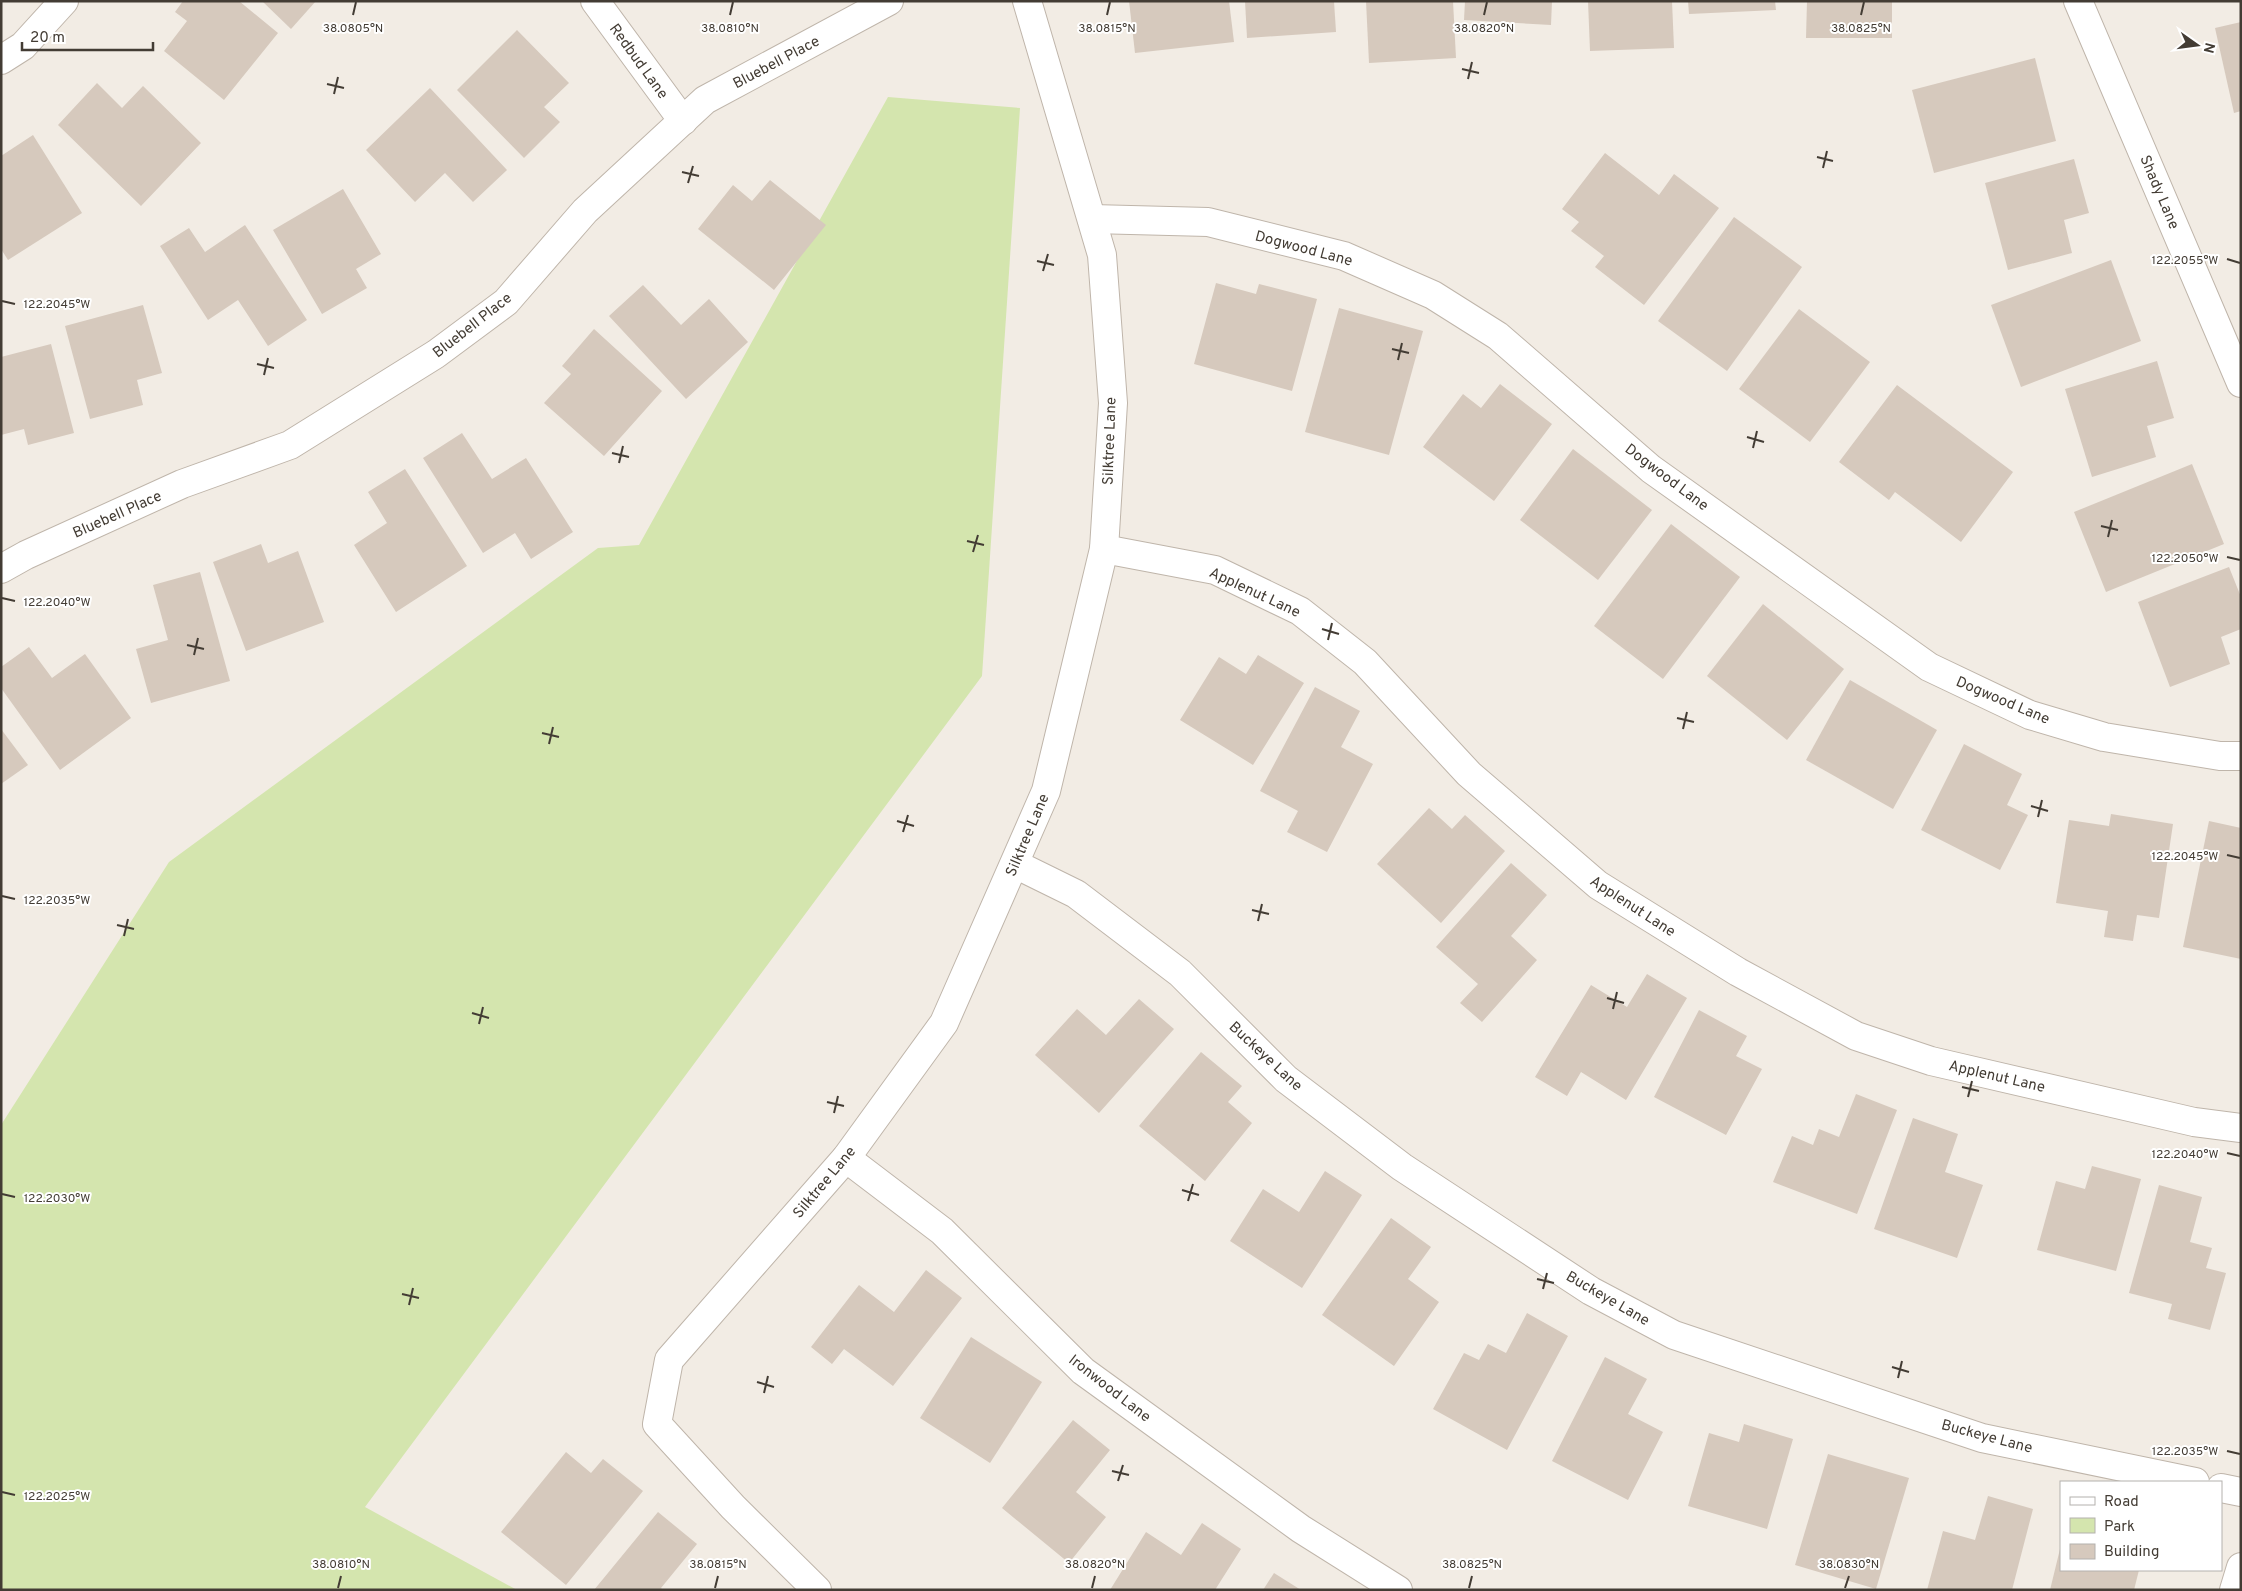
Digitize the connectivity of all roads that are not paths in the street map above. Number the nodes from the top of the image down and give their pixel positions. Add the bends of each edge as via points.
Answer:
1 (64, 1) edge
2 (595, 1) edge
3 (889, 1) edge
4 (1027, 1) edge
5 (2078, 1) edge
6 (1, 60) edge
7 (683, 121) junction
8 (1092, 219) junction
9 (2241, 383) edge
10 (1104, 549) junction
11 (1, 569) edge
12 (2241, 756) edge
13 (1015, 864) junction
14 (2241, 1128) edge
15 (846, 1158) junction
16 (2190, 1481) edge
17 (2222, 1488) edge
18 (2241, 1492) edge
19 (2241, 1567) edge
20 (817, 1590) edge
21 (1398, 1590) edge
22 (2234, 1590) edge

1 - 6 street via 23,46
2 - 7 street, Redbud Lane
3 - 7 street, Bluebell Place via 705,100
4 - 8 street, Silktree Lane
5 - 9 street, Shady Lane
7 - 11 street, Bluebell Place via 585,211 506,302 436,354 290,445 182,484
8 - 10 street, Silktree Lane via 1102,255 1113,403
8 - 12 street, Dogwood Lane via 1208,222 1344,256 1433,295 1498,336 1651,469 1929,666 2030,715 2104,737 2220,756
10 - 13 street, Silktree Lane via 1046,791
10 - 14 street, Applenut Lane via 1214,570 1300,611 1365,662 1469,774 1598,885 1738,972 1856,1036 1931,1061 2194,1122
13 - 15 street, Silktree Lane via 944,1023
13 - 16 street, Buckeye Lane via 1076,894 1180,973 1286,1079 1402,1167 1591,1291 1666,1330 1982,1438
15 - 20 street, Silktree Lane via 669,1360 657,1424
15 - 21 street, Ironwood Lane via 942,1231 1083,1371 1301,1529
17 - 18 street
19 - 22 street

